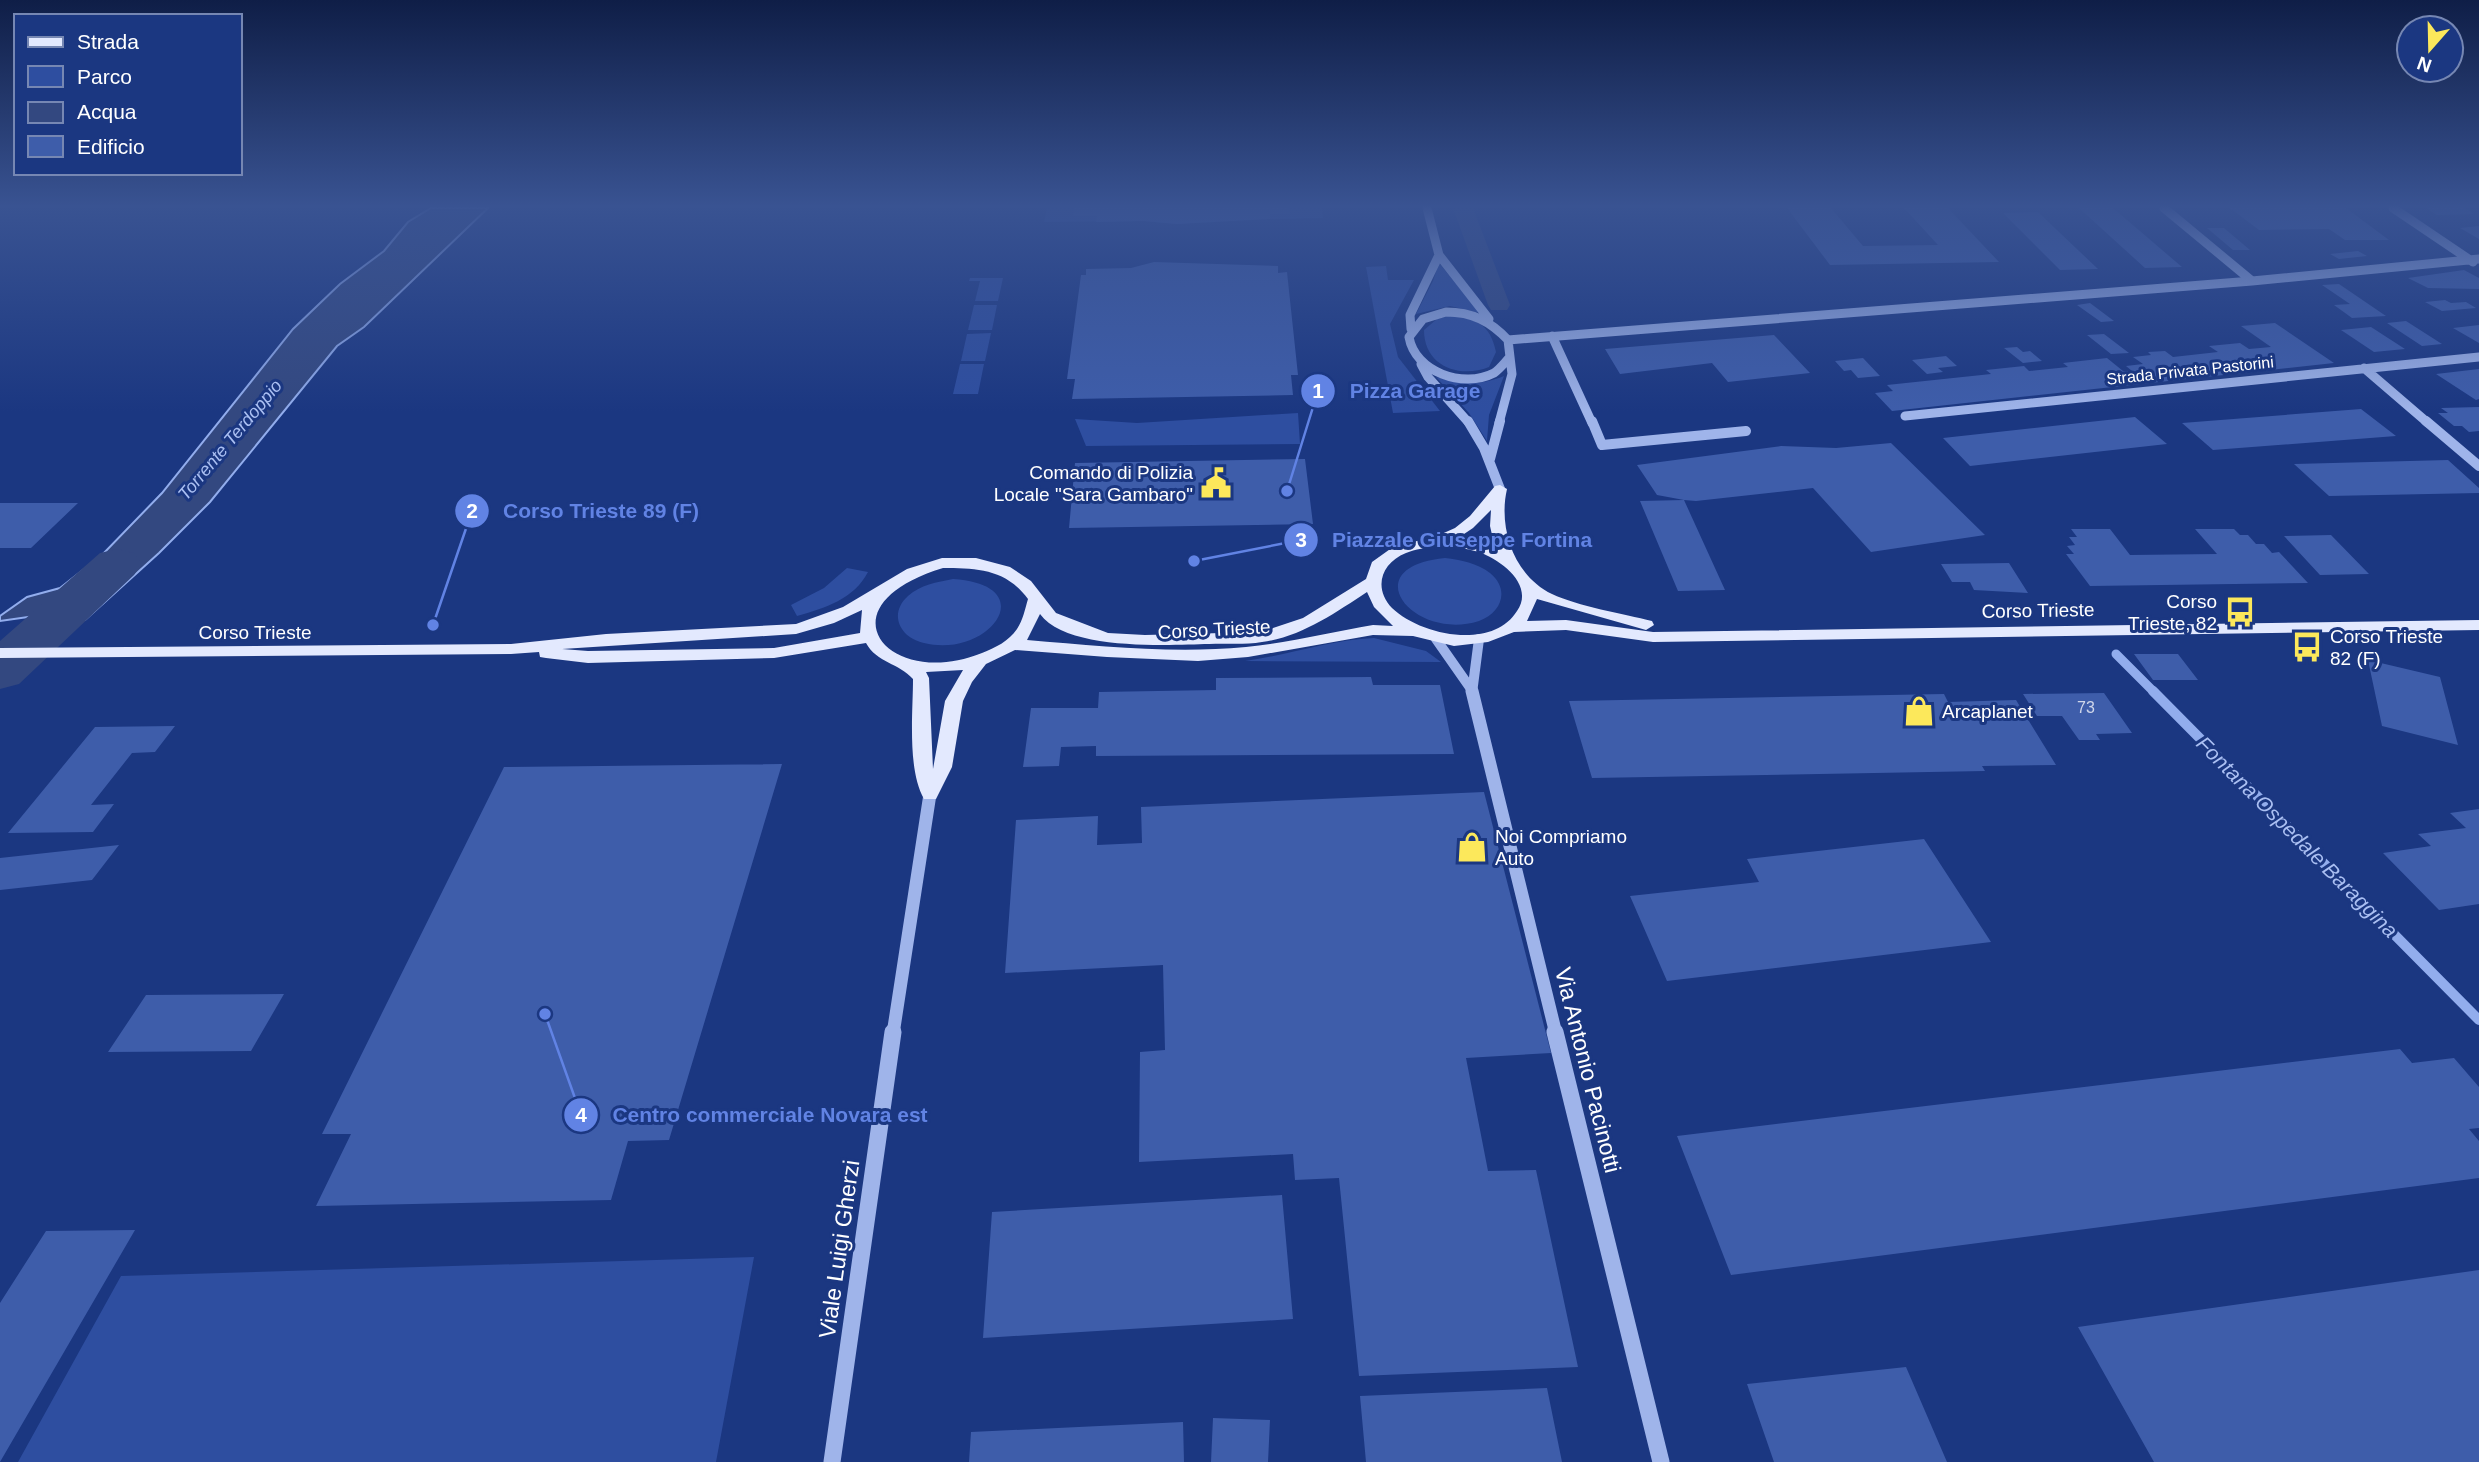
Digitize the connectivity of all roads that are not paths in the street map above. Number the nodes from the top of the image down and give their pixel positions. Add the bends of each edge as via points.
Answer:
1 (1429, 276) edge
2 (1456, 276) edge
3 (2246, 276) edge
4 (2303, 276) edge
5 (2252, 281) junction
6 (1494, 325) junction
7 (1411, 329) junction
8 (1552, 336) junction
9 (1508, 340) junction
10 (2479, 357) edge
11 (1510, 358) junction
12 (1420, 363) junction
13 (2364, 368) junction
14 (1905, 416) dead end
15 (1746, 431) dead end
16 (1490, 459) junction
17 (2479, 467) edge
18 (1500, 489) junction
19 (1437, 541) junction
20 (1506, 559) junction
21 (1371, 583) junction
22 (1528, 585) junction
23 (879, 594) junction
24 (1035, 600) junction
25 (2479, 625) edge
26 (1512, 627) junction
27 (1414, 632) junction
28 (1723, 635) junction
29 (869, 637) junction
30 (1436, 639) junction
31 (1479, 639) junction
32 (1013, 644) junction
33 (511, 649) junction
34 (0, 653) edge
35 (980, 661) junction
36 (910, 665) junction
37 (1471, 689) junction
38 (930, 794) junction
39 (832, 1462) edge
40 (1661, 1462) edge

1 - 7 street via 1410,315
2 - 6 street
3 - 5 street
4 - 5 street
5 - 8 street
6 - 7 street via 1474,315 1447,312 1424,318
6 - 9 street
7 - 12 street via 1409,347
8 - 9 street
8 - 15 street via 1602,445
9 - 11 street
10 - 13 street, Strada Privata Pastorini
11 - 12 street via 1493,375 1469,379 1442,375
11 - 16 street via 1512,374
12 - 16 street via 1460,410
13 - 14 street, Strada Privata Pastorini
13 - 17 street
16 - 18 street
18 - 19 main road via 1460,534
18 - 20 main road via 1497,526
19 - 20 main road via 1462,542
19 - 21 main road via 1403,548 1387,557 1375,569
20 - 22 main road
21 - 24 main road, Corso Trieste via 1309,621 1249,638 1108,638 1050,617
21 - 27 main road via 1381,611
22 - 26 main road via 1530,600
22 - 28 main road, Corso Trieste via 1547,598 1626,621
23 - 24 main road via 912,572 959,562 1005,570 1024,584
23 - 29 main road via 870,609
23 - 33 main road, Corso Trieste via 846,613 796,629
24 - 32 main road via 1029,624
25 - 28 main road, Corso Trieste
26 - 28 main road, Corso Trieste via 1566,625 1653,637
26 - 31 main road
27 - 30 main road
27 - 32 main road, Corso Trieste via 1373,629 1248,653 1198,655
29 - 33 main road, Corso Trieste via 774,653 588,657
29 - 36 main road via 885,653
30 - 31 main road
30 - 37 street, Via Antonio Pacinotti
31 - 37 street, Via Antonio Pacinotti
32 - 35 main road
33 - 34 main road, Corso Trieste
35 - 36 main road via 942,668
35 - 38 main road via 954,701 943,767
36 - 38 main road via 921,678 923,764
37 - 40 street, Via Antonio Pacinotti
38 - 39 street, Viale Luigi Gherzi

